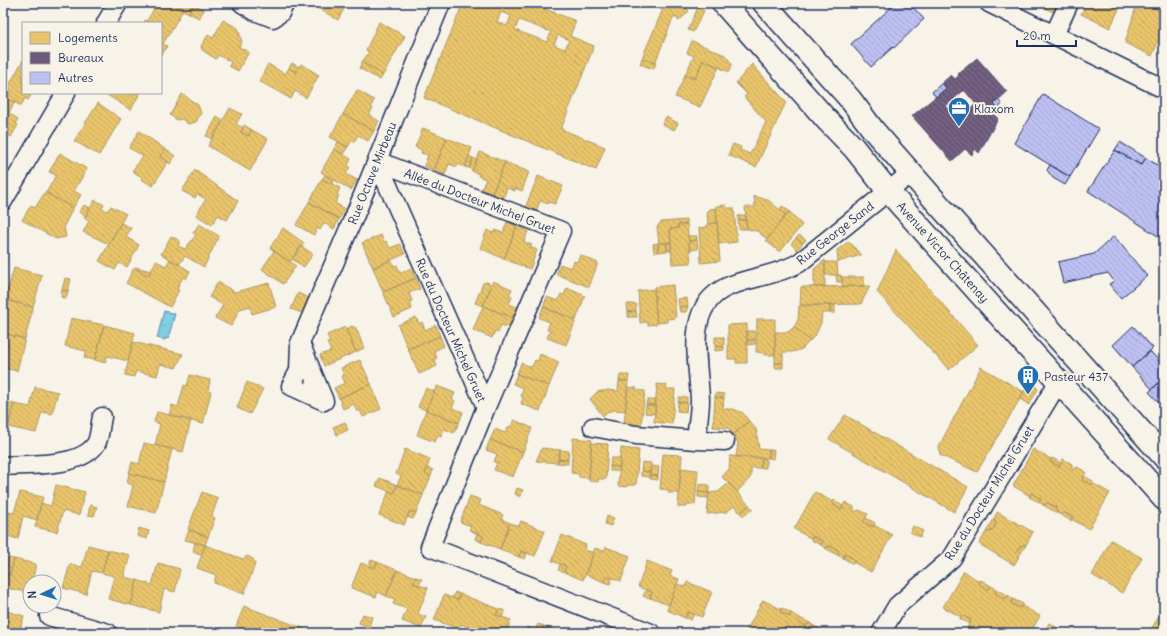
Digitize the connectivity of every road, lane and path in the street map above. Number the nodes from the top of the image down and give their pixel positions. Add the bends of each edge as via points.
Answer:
1 (118, 3) edge
2 (242, 3) edge
3 (285, 3) edge
4 (441, 3) edge
5 (723, 3) edge
6 (764, 3) edge
7 (989, 3) edge
8 (1069, 3) edge
9 (107, 22) edge
10 (1054, 35) junction
11 (1164, 89) edge
12 (65, 94) edge
13 (377, 161) junction
14 (911, 173) junction
15 (888, 190) junction
16 (3, 201) edge
17 (1015, 289) junction
18 (993, 308) junction
19 (300, 343) dead end
20 (1059, 381) junction
21 (486, 407) junction
22 (102, 417) dead end
23 (593, 427) dead end
24 (696, 440) junction
25 (725, 441) dead end
26 (1164, 457) edge
27 (3, 466) edge
28 (1164, 499) edge
29 (49, 616) dead end
30 (108, 633) edge
31 (651, 633) edge
32 (881, 633) edge

1 - 9 street
2 - 3 street via 273,18 280,13
4 - 13 street, Rue Octave Mirbeau
5 - 15 main road, Avenue Victor Châtenay via 854,148
6 - 14 main road
7 - 10 street
8 - 10 street
10 - 11 street
12 - 16 street
13 - 19 street, Rue Octave Mirbeau
13 - 21 street, Rue du Docteur Michel Gruet
13 - 21 street, Allée du Docteur Michel Gruet via 561,231
14 - 15 street, Rue George Sand
14 - 17 main road
15 - 18 main road, Avenue Victor Châtenay
15 - 24 street, Rue George Sand via 799,263 778,273 728,287 709,299 702,309 696,328 700,402
17 - 18 main road
17 - 26 main road
18 - 20 main road, Avenue Victor Châtenay
20 - 28 main road, Avenue Victor Châtenay
20 - 32 street, Rue du Docteur Michel Gruet via 952,558 897,606
21 - 31 street, Rue du Docteur Michel Gruet via 430,547
22 - 27 street via 97,442 84,455 64,462
23 - 24 street via 636,435
24 - 25 street
29 - 30 street

